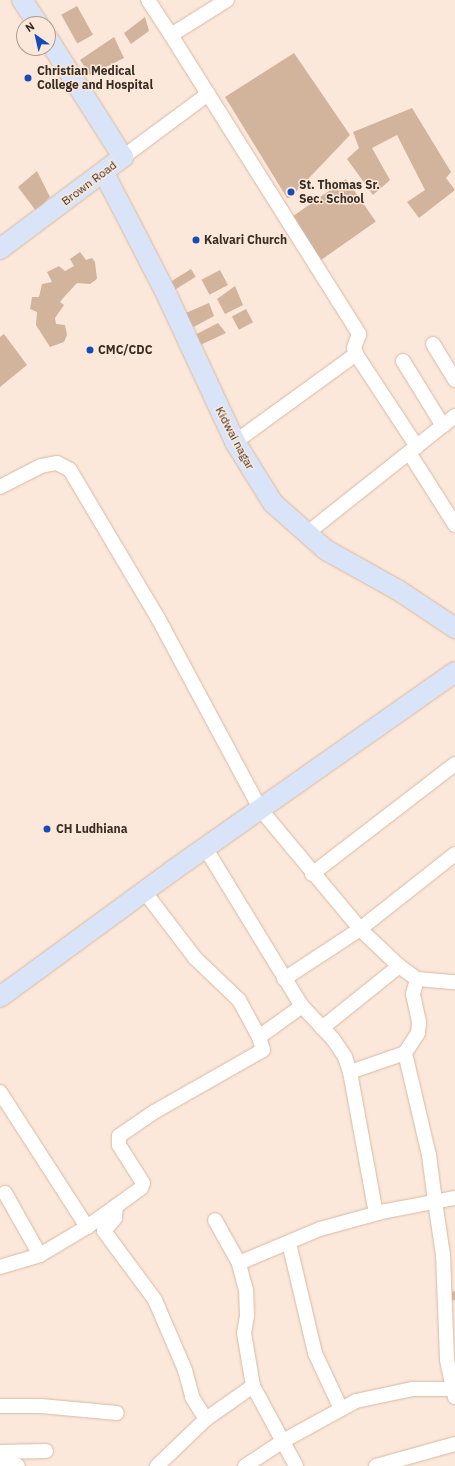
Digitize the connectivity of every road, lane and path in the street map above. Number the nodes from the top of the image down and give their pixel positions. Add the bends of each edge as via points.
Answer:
1 (22, 0) edge
2 (148, 0) edge
3 (227, 0) edge
4 (33, 16) edge
5 (171, 35) junction
6 (56, 52) edge
7 (208, 94) junction
8 (123, 157) junction
9 (104, 172) junction
10 (0, 249) edge
11 (433, 344) dead end
12 (356, 354) junction
13 (403, 361) dead end
14 (455, 380) edge
15 (455, 416) edge
16 (443, 426) junction
17 (235, 442) junction
18 (414, 450) junction
19 (0, 487) edge
20 (455, 525) edge
21 (306, 534) junction
22 (455, 628) edge
23 (455, 672) edge
24 (455, 764) edge
25 (261, 810) junction
26 (206, 849) junction
27 (455, 854) edge
28 (312, 874) junction
29 (144, 891) junction
30 (360, 929) junction
31 (399, 966) junction
32 (284, 979) junction
33 (416, 979) junction
34 (455, 982) edge
35 (0, 997) edge
36 (302, 1006) junction
37 (322, 1028) junction
38 (259, 1037) junction
39 (406, 1053) junction
40 (350, 1072) junction
41 (0, 1092) edge
42 (2, 1192) edge
43 (455, 1198) edge
44 (436, 1201) junction
45 (116, 1206) junction
46 (376, 1213) junction
47 (215, 1220) dead end
48 (87, 1227) junction
49 (289, 1243) junction
50 (40, 1255) junction
51 (239, 1263) junction
52 (0, 1267) edge
53 (451, 1361) edge
54 (254, 1386) junction
55 (454, 1393) edge
56 (0, 1406) edge
57 (341, 1408) junction
58 (118, 1413) dead end
59 (206, 1419) junction
60 (283, 1441) junction
61 (455, 1444) edge
62 (46, 1451) dead end
63 (0, 1452) edge
64 (0, 1459) edge
65 (18, 1466) edge
66 (157, 1466) edge
67 (245, 1466) edge
68 (296, 1466) edge
69 (376, 1466) edge

1 - 4 street
2 - 5 street
3 - 5 street
5 - 7 street
6 - 8 street, Brown Road
7 - 8 street
7 - 12 street via 359,334 354,348
8 - 9 street, Brown Road
9 - 10 street, Brown Road
9 - 17 street, Kidwai nagar via 165,292
11 - 14 street
12 - 17 street
12 - 18 street
13 - 16 street
15 - 16 street
16 - 18 street
17 - 21 street, Kidwai nagar via 270,499
18 - 20 street
18 - 21 street
19 - 25 street via 41,466 57,463 70,470 159,620
21 - 22 street, Kidwai nagar via 326,550 398,590
23 - 25 street
24 - 28 street
25 - 26 street
25 - 28 street
26 - 29 street
26 - 32 street
27 - 30 street
28 - 30 street
29 - 35 street
29 - 38 street via 195,958 239,1000
30 - 31 street
30 - 32 street
31 - 33 street
31 - 37 street
32 - 36 street
33 - 34 street
33 - 39 street via 413,994 419,1024 418,1033
36 - 37 street
36 - 38 street
37 - 40 street via 333,1039
38 - 45 street via 263,1050 154,1112 119,1136 119,1145 143,1185
39 - 40 street
39 - 44 street
40 - 46 street
41 - 48 street
42 - 50 street
43 - 44 street
44 - 46 street
44 - 53 street
45 - 48 street
45 - 59 street via 115,1218 104,1231 155,1300 185,1370 192,1397
46 - 49 street via 320,1229
47 - 51 street
48 - 50 street
49 - 51 street
49 - 57 street via 315,1353
50 - 52 street
51 - 54 street via 246,1290 247,1316 244,1333
53 - 55 street
54 - 59 street
54 - 60 street
55 - 57 street via 388,1393
56 - 58 street via 41,1406
57 - 60 street
59 - 66 street
60 - 67 street
60 - 68 street
61 - 69 street
62 - 63 street
64 - 65 street

